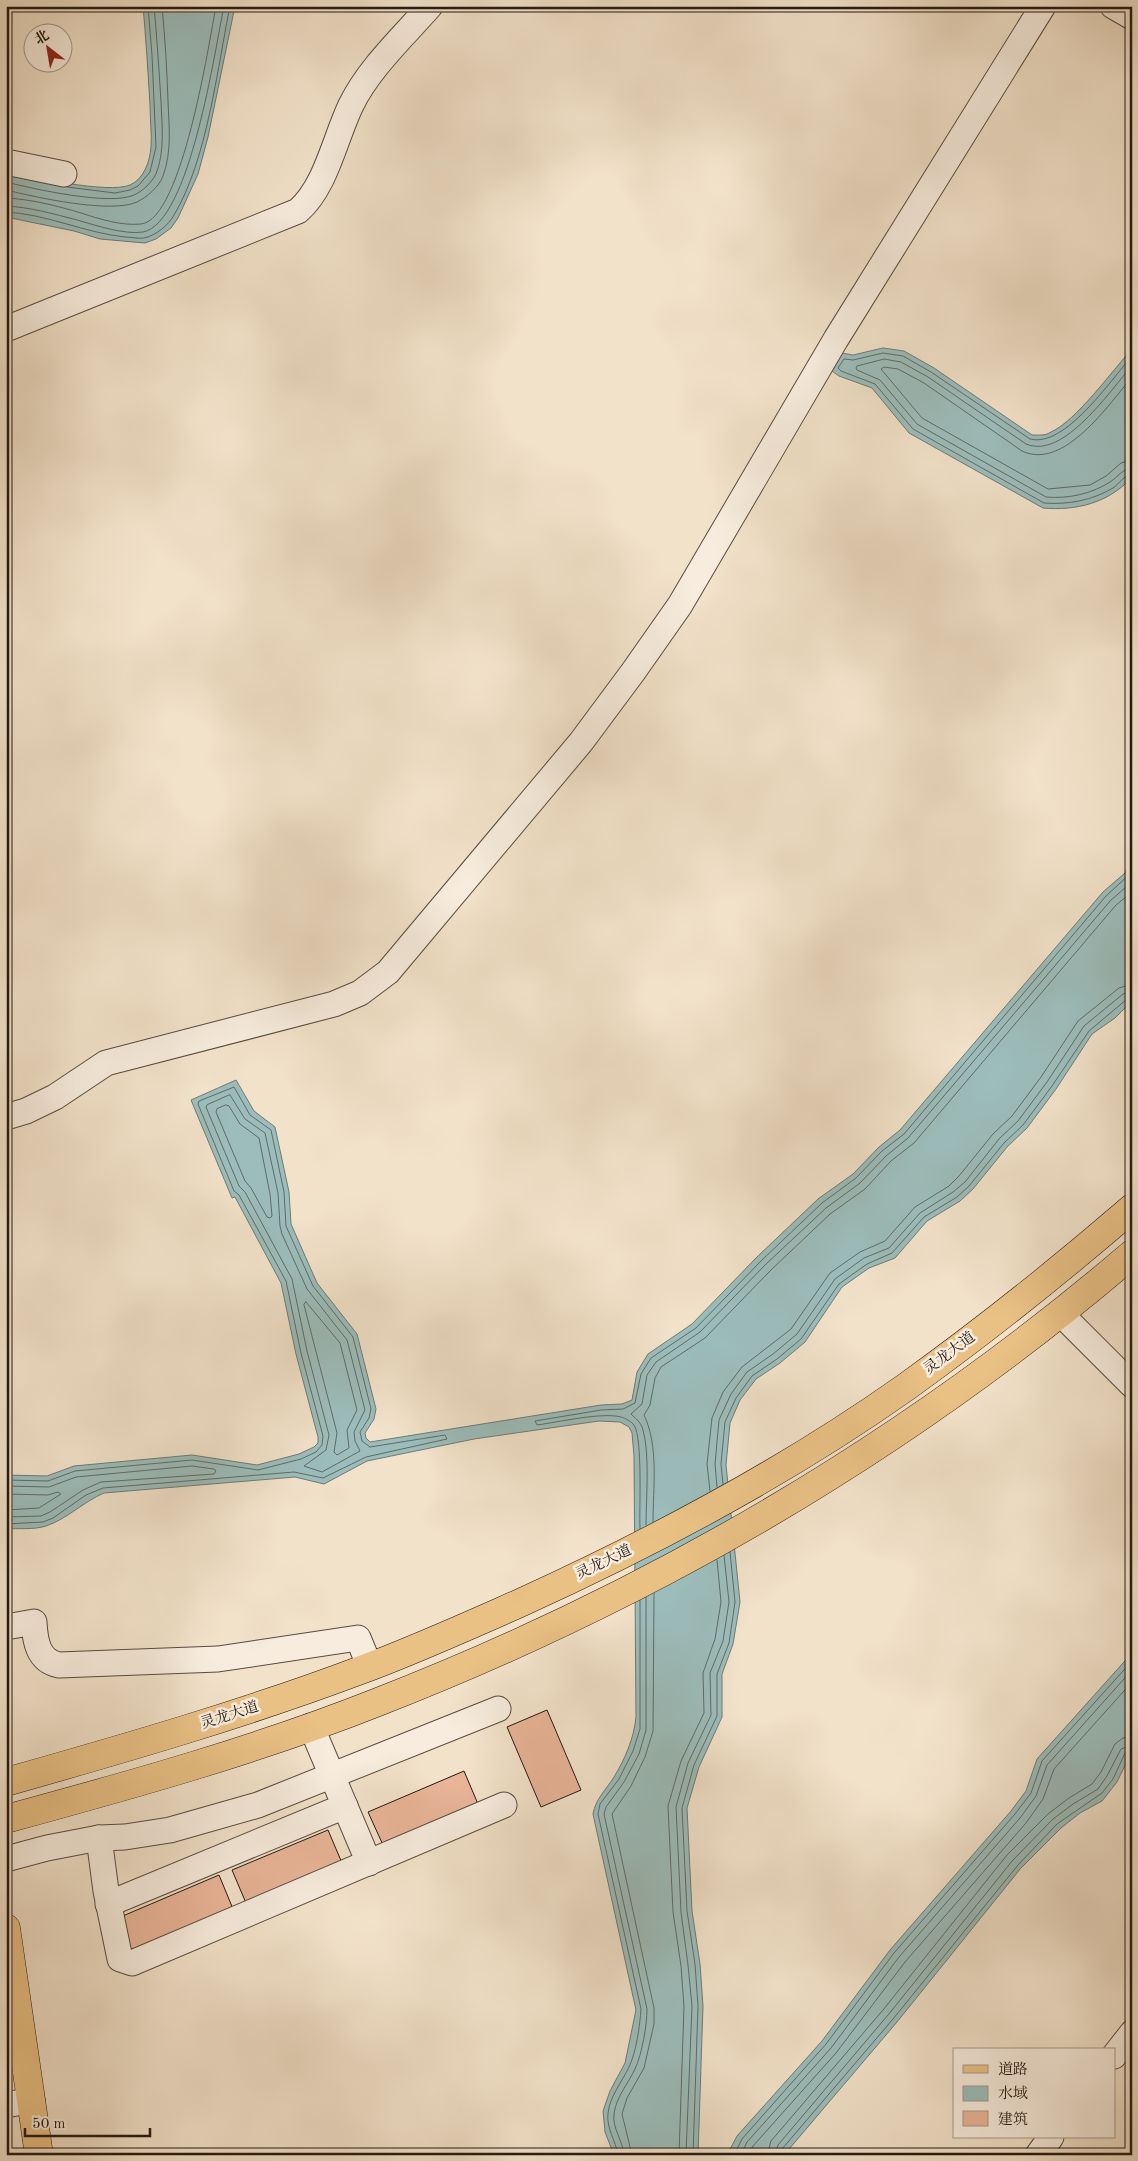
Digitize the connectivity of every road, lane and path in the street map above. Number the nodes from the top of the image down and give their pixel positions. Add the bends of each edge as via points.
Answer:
1 (430, 6) edge
2 (1043, 6) edge
3 (1113, 6) edge
4 (1132, 17) edge
5 (6, 162) edge
6 (64, 174) dead end
7 (6, 329) edge
8 (6, 1117) edge
9 (1132, 1208) edge
10 (1132, 1254) edge
11 (1060, 1313) junction
12 (1132, 1385) edge
13 (6, 1627) edge
14 (370, 1667) junction
15 (498, 1709) dead end
16 (311, 1726) junction
17 (332, 1775) junction
18 (6, 1782) edge
19 (504, 1805) dead end
20 (345, 1806) junction
21 (6, 1819) edge
22 (99, 1838) junction
23 (6, 1859) edge
24 (369, 1863) junction
25 (108, 1904) junction
26 (6, 1928) edge
27 (1132, 2034) edge
28 (1116, 2054) edge
29 (19, 2102) edge
30 (1050, 2138) edge
31 (39, 2155) edge
32 (1038, 2155) edge

1 - 7 street via 362,86 316,190 298,211
2 - 8 street via 836,339 680,606 581,742 388,972 360,994 334,1004 106,1063 48,1101
3 - 4 street
5 - 6 street
9 - 14 main road, 灵龙大道 via 1046,1280 903,1389 747,1487 615,1558
10 - 11 main road
11 - 12 street
11 - 16 main road via 923,1417 753,1523 623,1593 465,1667
13 - 14 street via 34,1622 40,1652 48,1661 59,1665 218,1659 358,1638
14 - 18 main road, 灵龙大道 via 185,1731
15 - 17 street
16 - 17 street
16 - 21 main road via 177,1771
17 - 20 street
17 - 22 street via 258,1805 170,1830
19 - 24 street
20 - 24 street
20 - 25 street
22 - 23 street
22 - 25 street
24 - 25 street via 132,1964 120,1959
26 - 29 main road
27 - 28 street
29 - 31 main road
30 - 32 street

